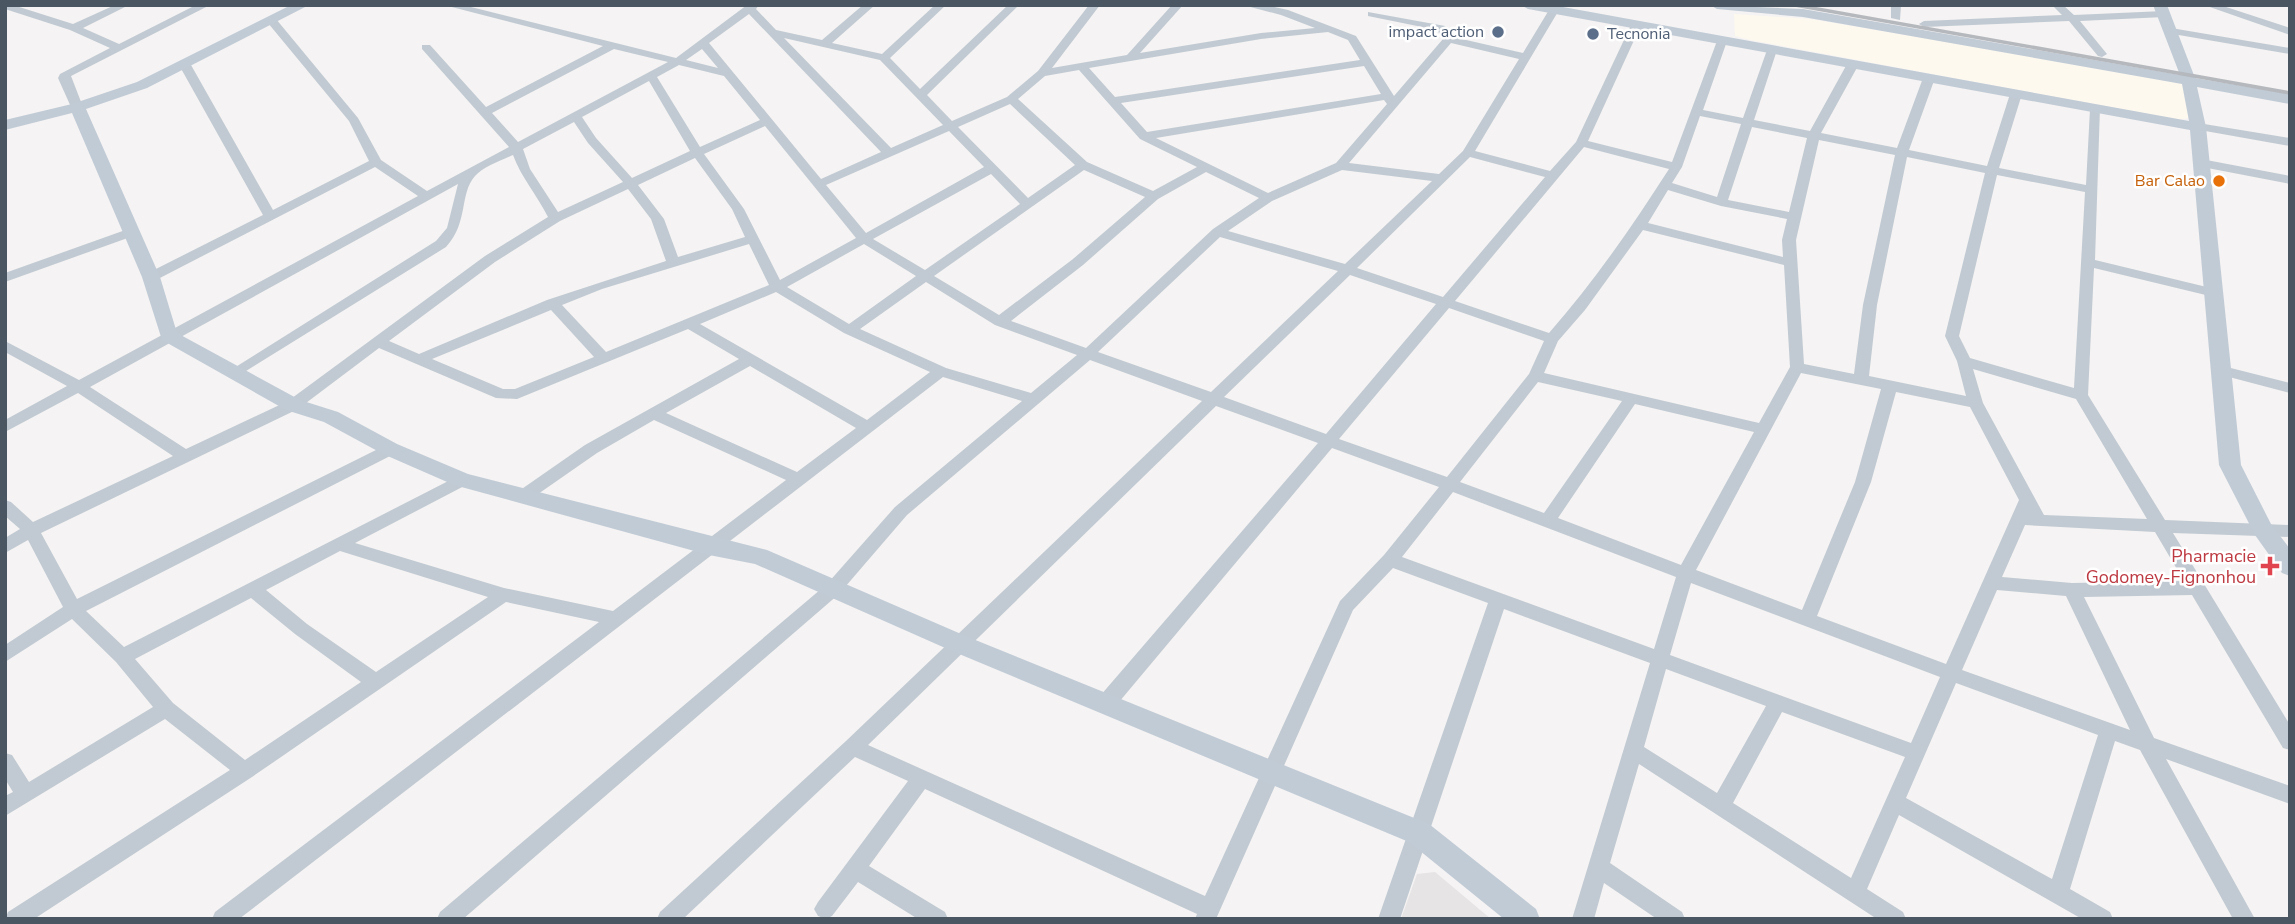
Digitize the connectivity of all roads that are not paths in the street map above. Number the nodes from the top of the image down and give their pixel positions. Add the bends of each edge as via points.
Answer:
1 (124, 5) edge
2 (205, 5) edge
3 (302, 5) edge
4 (449, 5) edge
5 (870, 5) edge
6 (941, 5) edge
7 (1014, 5) edge
8 (1095, 5) edge
9 (1178, 5) edge
10 (1248, 5) edge
11 (1528, 5) edge
12 (1717, 5) edge
13 (1822, 5) edge
14 (2057, 5) edge
15 (2209, 5) edge
16 (5, 6) edge
17 (752, 7) edge
18 (1287, 9) edge
19 (1555, 10) junction
20 (2162, 10) edge
21 (1896, 12) edge
22 (2073, 19) junction
23 (272, 21) junction
24 (1365, 22) edge
25 (1924, 23) junction
26 (1636, 25) junction
27 (74, 28) junction
28 (1325, 30) junction
29 (2171, 30) junction
30 (772, 32) junction
31 (2290, 32) edge
32 (1261, 36) junction
33 (1449, 40) junction
34 (1722, 41) junction
35 (703, 43) junction
36 (824, 44) junction
37 (613, 46) junction
38 (426, 47) dead end
39 (120, 48) junction
40 (1772, 50) junction
41 (2290, 51) edge
42 (2102, 54) junction
43 (1131, 57) junction
44 (1525, 57) junction
45 (884, 58) junction
46 (678, 61) junction
47 (1367, 62) junction
48 (1853, 64) junction
49 (185, 65) junction
50 (1082, 66) junction
51 (1042, 73) junction
52 (729, 74) junction
53 (651, 76) junction
54 (2188, 76) junction
55 (1929, 78) junction
56 (2290, 86) edge
57 (2016, 94) junction
58 (920, 95) junction
59 (1011, 99) junction
60 (1390, 99) junction
61 (2290, 99) edge
62 (1113, 101) junction
63 (77, 107) junction
64 (2096, 109) junction
65 (1696, 112) junction
66 (483, 113) junction
67 (576, 116) junction
68 (767, 121) junction
69 (1747, 122) junction
70 (5, 125) edge
71 (951, 126) junction
72 (2198, 127) junction
73 (1814, 135) junction
74 (1144, 136) junction
75 (2290, 142) edge
76 (1581, 143) junction
77 (517, 148) junction
78 (1902, 152) junction
79 (889, 153) junction
80 (1468, 153) junction
81 (698, 154) junction
82 (376, 162) junction
83 (2202, 163) junction
84 (1083, 165) junction
85 (1340, 166) junction
86 (1676, 167) junction
87 (992, 168) junction
88 (1204, 168) junction
89 (1992, 170) junction
90 (471, 172) junction
91 (1554, 176) junction
92 (1442, 178) junction
93 (2290, 180) edge
94 (630, 184) junction
95 (819, 184) junction
96 (1664, 185) junction
97 (2092, 190) junction
98 (427, 196) junction
99 (1154, 196) junction
100 (1268, 198) junction
101 (1721, 202) junction
102 (1027, 204) junction
103 (271, 217) junction
104 (1795, 217) junction
105 (555, 218) junction
106 (1640, 225) junction
107 (131, 232) junction
108 (1218, 232) junction
109 (751, 239) junction
110 (864, 239) junction
111 (673, 262) junction
112 (2088, 262) junction
113 (1791, 263) junction
114 (1347, 270) junction
115 (152, 277) junction
116 (924, 277) junction
117 (5, 278) edge
118 (777, 287) junction
119 (2214, 293) junction
120 (552, 303) junction
121 (1444, 305) junction
122 (1000, 323) junction
123 (690, 324) junction
124 (849, 330) junction
125 (169, 336) junction
126 (1552, 339) junction
127 (378, 342) junction
128 (5, 346) edge
129 (1088, 354) junction
130 (603, 357) junction
131 (419, 359) junction
132 (749, 360) junction
133 (1964, 362) junction
134 (1797, 367) junction
135 (2219, 370) junction
136 (941, 371) junction
137 (233, 373) junction
138 (1535, 376) junction
139 (1861, 379) junction
140 (1890, 385) junction
141 (78, 386) junction
142 (2290, 388) edge
143 (2081, 395) junction
144 (1632, 398) junction
145 (1036, 401) junction
146 (1211, 401) junction
147 (1975, 403) junction
148 (293, 405) junction
149 (654, 414) junction
150 (5, 427) edge
151 (867, 427) junction
152 (1763, 429) junction
153 (1328, 442) junction
154 (390, 449) junction
155 (186, 457) junction
156 (798, 479) junction
157 (462, 481) junction
158 (1449, 484) junction
159 (522, 497) junction
160 (2028, 501) junction
161 (5, 506) edge
162 (2020, 519) junction
163 (1547, 520) junction
164 (2039, 521) junction
165 (2158, 526) junction
166 (2263, 529) junction
167 (31, 530) junction
168 (2290, 530) edge
169 (340, 545) junction
170 (709, 546) junction
171 (5, 547) edge
172 (1390, 560) junction
173 (2290, 567) edge
174 (1686, 572) junction
175 (1992, 583) junction
176 (2197, 588) junction
177 (254, 589) junction
178 (834, 589) junction
179 (2073, 590) junction
180 (504, 595) junction
181 (1498, 600) junction
182 (73, 610) junction
183 (614, 618) junction
184 (1807, 618) junction
185 (960, 644) junction
186 (5, 655) edge
187 (122, 657) junction
188 (1660, 659) junction
189 (1952, 674) junction
190 (375, 682) junction
191 (1107, 702) junction
192 (1778, 702) junction
193 (166, 709) junction
194 (2109, 731) junction
195 (2146, 741) junction
196 (2290, 742) edge
197 (853, 747) junction
198 (1633, 750) junction
199 (1917, 754) junction
200 (5, 761) edge
201 (245, 771) junction
202 (1271, 772) junction
203 (922, 778) junction
204 (26, 794) junction
205 (2290, 795) edge
206 (1895, 802) junction
207 (1721, 806) junction
208 (5, 807) edge
209 (1419, 832) junction
210 (1598, 867) junction
211 (855, 869) junction
212 (1855, 892) junction
213 (2058, 894) junction
214 (825, 909) dead end
215 (1207, 914) edge
216 (15, 919) edge
217 (222, 919) edge
218 (447, 919) edge
219 (667, 919) edge
220 (938, 919) edge
221 (1389, 919) edge
222 (1526, 919) edge
223 (1583, 919) edge
224 (1675, 919) edge
225 (1896, 919) edge
226 (2103, 919) edge
227 (2245, 919) edge

1 - 27 street
2 - 39 street
3 - 23 street
4 - 37 street
5 - 36 street
6 - 45 street
7 - 58 street
8 - 51 street
9 - 43 street
10 - 18 street
11 - 19 street
12 - 54 street via 1816,15
13 - 21 street
14 - 22 street
15 - 31 street
16 - 27 street
17 - 30 street
17 - 35 street
18 - 28 street
18 - 32 street
19 - 26 street
19 - 44 street
20 - 22 street
20 - 29 street
21 - 25 street
22 - 25 street
22 - 42 street
23 - 49 street
23 - 82 street via 354,120
24 - 28 street
24 - 33 street via 1441,28
24 - 47 street
25 - 42 street
26 - 34 street
26 - 76 street
27 - 39 street
28 - 32 street
29 - 41 street
29 - 54 street
30 - 36 street
30 - 79 street
32 - 43 street
33 - 44 street
33 - 60 street
34 - 40 street
34 - 65 street
35 - 46 street
35 - 52 street
36 - 45 street
37 - 46 street
37 - 66 street
38 - 66 street
39 - 63 street via 66,75
40 - 48 street
40 - 69 street
42 - 54 street
43 - 50 street
44 - 80 street
45 - 58 street
46 - 52 street
46 - 53 street
47 - 60 street
47 - 62 street
48 - 55 street
48 - 73 street
49 - 63 street
49 - 103 street
50 - 51 street
50 - 62 street
51 - 59 street
52 - 68 street
53 - 67 street
53 - 81 street
54 - 56 street
54 - 61 street
54 - 72 street
55 - 57 street
55 - 78 street
57 - 64 street
57 - 89 street
58 - 71 street
59 - 71 street
59 - 84 street
60 - 74 street
60 - 85 street
62 - 74 street
63 - 70 street
63 - 107 street
64 - 72 street
64 - 97 street
65 - 69 street
65 - 86 street
66 - 77 street
67 - 77 street
67 - 94 street via 602,156
68 - 81 street
68 - 95 street
69 - 73 street
69 - 101 street
71 - 79 street
71 - 87 street
72 - 75 street
72 - 83 street
73 - 78 street
73 - 104 street
74 - 88 street
76 - 86 street
76 - 91 street
77 - 90 street
77 - 105 street via 524,169
78 - 89 street
78 - 139 street via 1870,305
79 - 95 street
80 - 91 street
80 - 92 street
81 - 94 street
81 - 109 street via 738,209
82 - 98 street
82 - 103 street
83 - 93 street
83 - 119 street
84 - 99 street
84 - 102 street
85 - 92 street
85 - 100 street
86 - 96 street
87 - 102 street
87 - 110 street
88 - 99 street
88 - 100 street
89 - 97 street
89 - 133 street via 1952,336
90 - 98 street
90 - 137 street via 459,191 452,235
91 - 121 street
92 - 114 street
94 - 105 street
94 - 111 street via 662,227
95 - 110 street
96 - 101 street
96 - 106 street
97 - 112 street
98 - 125 street
99 - 122 street
100 - 108 street
101 - 104 street
102 - 116 street
103 - 115 street
104 - 113 street via 1788,240
105 - 127 street via 490,259
106 - 113 street
106 - 126 street
107 - 115 street
107 - 117 street
108 - 114 street
108 - 129 street
109 - 111 street
109 - 118 street
110 - 116 street
110 - 118 street
111 - 120 street
112 - 119 street
112 - 143 street
113 - 134 street
114 - 121 street
114 - 146 street
115 - 125 street
116 - 122 street
116 - 124 street
118 - 123 street
118 - 124 street
119 - 135 street
120 - 130 street
120 - 131 street
121 - 126 street
121 - 153 street
122 - 129 street
123 - 130 street
123 - 132 street
124 - 136 street
125 - 137 street
125 - 141 street
126 - 138 street
127 - 131 street
127 - 148 street
128 - 141 street
129 - 145 street
129 - 146 street
130 - 131 street via 509,395
132 - 149 street
132 - 151 street
133 - 143 street
133 - 147 street
134 - 139 street
134 - 152 street
135 - 142 street
135 - 166 street via 2231,465
136 - 145 street
136 - 151 street
137 - 148 street
138 - 144 street
138 - 158 street
139 - 140 street
140 - 147 street
140 - 184 street via 1863,482
141 - 150 street
141 - 155 street
143 - 165 street
144 - 152 street
144 - 163 street
145 - 178 street via 901,511
146 - 153 street
146 - 185 street
147 - 160 street
148 - 154 street via 331,417
148 - 155 street
149 - 156 street
149 - 159 street via 591,449
151 - 156 street
152 - 174 street
153 - 158 street
153 - 191 street
154 - 157 street
154 - 182 street
155 - 167 street
156 - 170 street
157 - 159 street
157 - 169 street
158 - 163 street
158 - 172 street
159 - 170 street
160 - 162 street
160 - 164 street
161 - 167 street
162 - 164 street
162 - 175 street
163 - 174 street
164 - 165 street
165 - 166 street
165 - 176 street
166 - 168 street
166 - 173 street
167 - 171 street
167 - 182 street
169 - 177 street
169 - 180 street
170 - 178 street via 759,556
170 - 183 street
172 - 181 street
172 - 202 street via 1346,606
174 - 184 street
174 - 188 street
175 - 179 street
175 - 189 street
176 - 179 street
176 - 196 street
177 - 187 street
177 - 190 street
178 - 185 street
178 - 218 street
179 - 195 street
180 - 183 street
180 - 190 street
181 - 188 street
181 - 209 street
182 - 186 street
182 - 187 street
183 - 217 street
184 - 189 street
185 - 191 street
185 - 197 street
187 - 193 street
188 - 192 street
188 - 198 street
189 - 194 street
189 - 199 street
190 - 201 street
191 - 202 street
192 - 199 street
192 - 207 street
193 - 201 street
193 - 204 street
194 - 195 street
194 - 213 street
195 - 205 street
195 - 227 street
197 - 203 street
197 - 219 street
198 - 207 street
198 - 210 street
199 - 206 street
200 - 204 street
201 - 216 street
202 - 209 street
202 - 215 street
203 - 211 street
203 - 215 street
204 - 208 street
206 - 212 street
206 - 213 street
207 - 212 street
209 - 221 street
209 - 222 street
210 - 223 street
210 - 224 street
211 - 214 street
211 - 220 street
212 - 225 street
213 - 226 street

